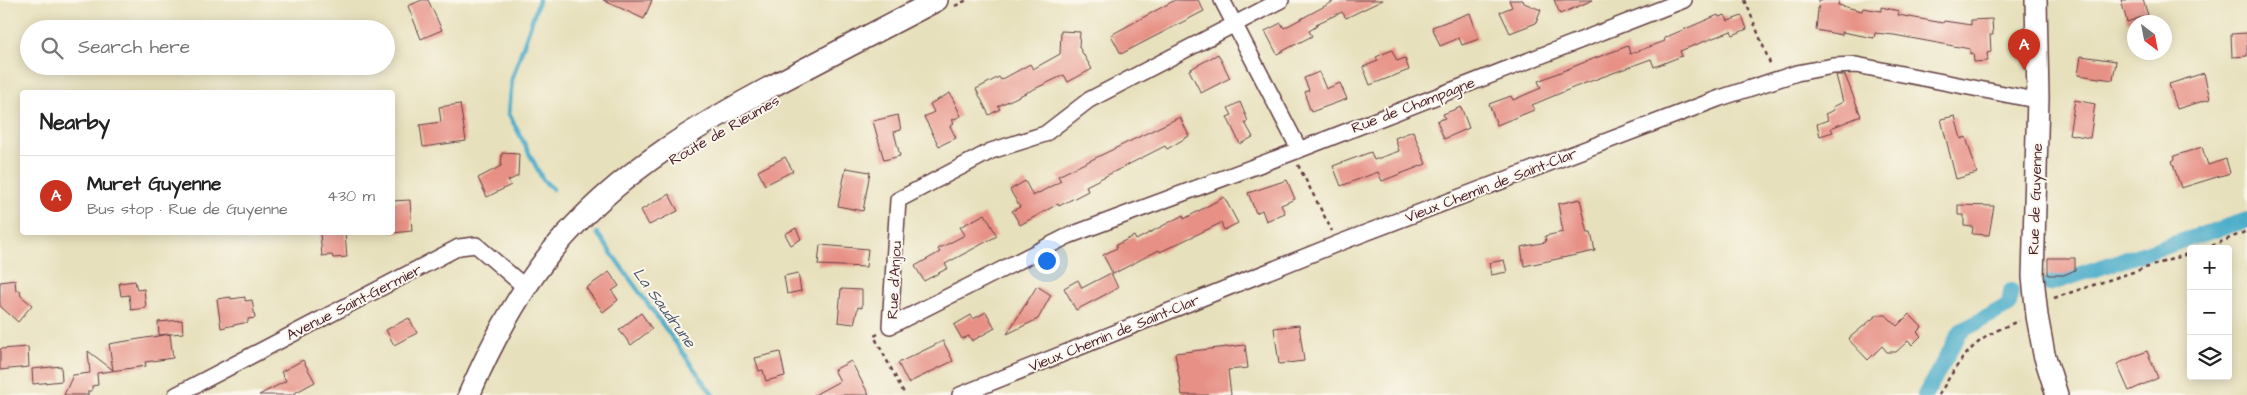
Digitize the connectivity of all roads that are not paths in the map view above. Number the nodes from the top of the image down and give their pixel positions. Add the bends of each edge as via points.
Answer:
1 (1222, 0) edge
2 (1280, 0) edge
3 (1684, 0) edge
4 (2036, 0) edge
5 (943, 5) edge
6 (1233, 24) junction
7 (2038, 98) junction
8 (1295, 151) junction
9 (525, 287) junction
10 (176, 395) edge
11 (469, 395) edge
12 (960, 395) edge
13 (2057, 395) edge

1 - 6 street
2 - 6 street
3 - 8 street, Rue de Champagne
4 - 7 main road, Rue de Guyenne
5 - 9 main road, Route de Rieumes via 751,97 661,151 634,171 577,225
6 - 8 street
6 - 8 street, Rue d'Anjou via 1089,100 1045,134 991,151 898,200 890,326 1068,236
7 - 12 street, Vieux Chemin de Saint-Clar via 1856,65 1833,66 1777,79 1338,243
7 - 13 main road, Rue de Guyenne via 2033,277 2044,354
9 - 10 street, Avenue Saint-Germier via 476,245 459,247
9 - 11 main road, Route de Rieumes via 487,353

